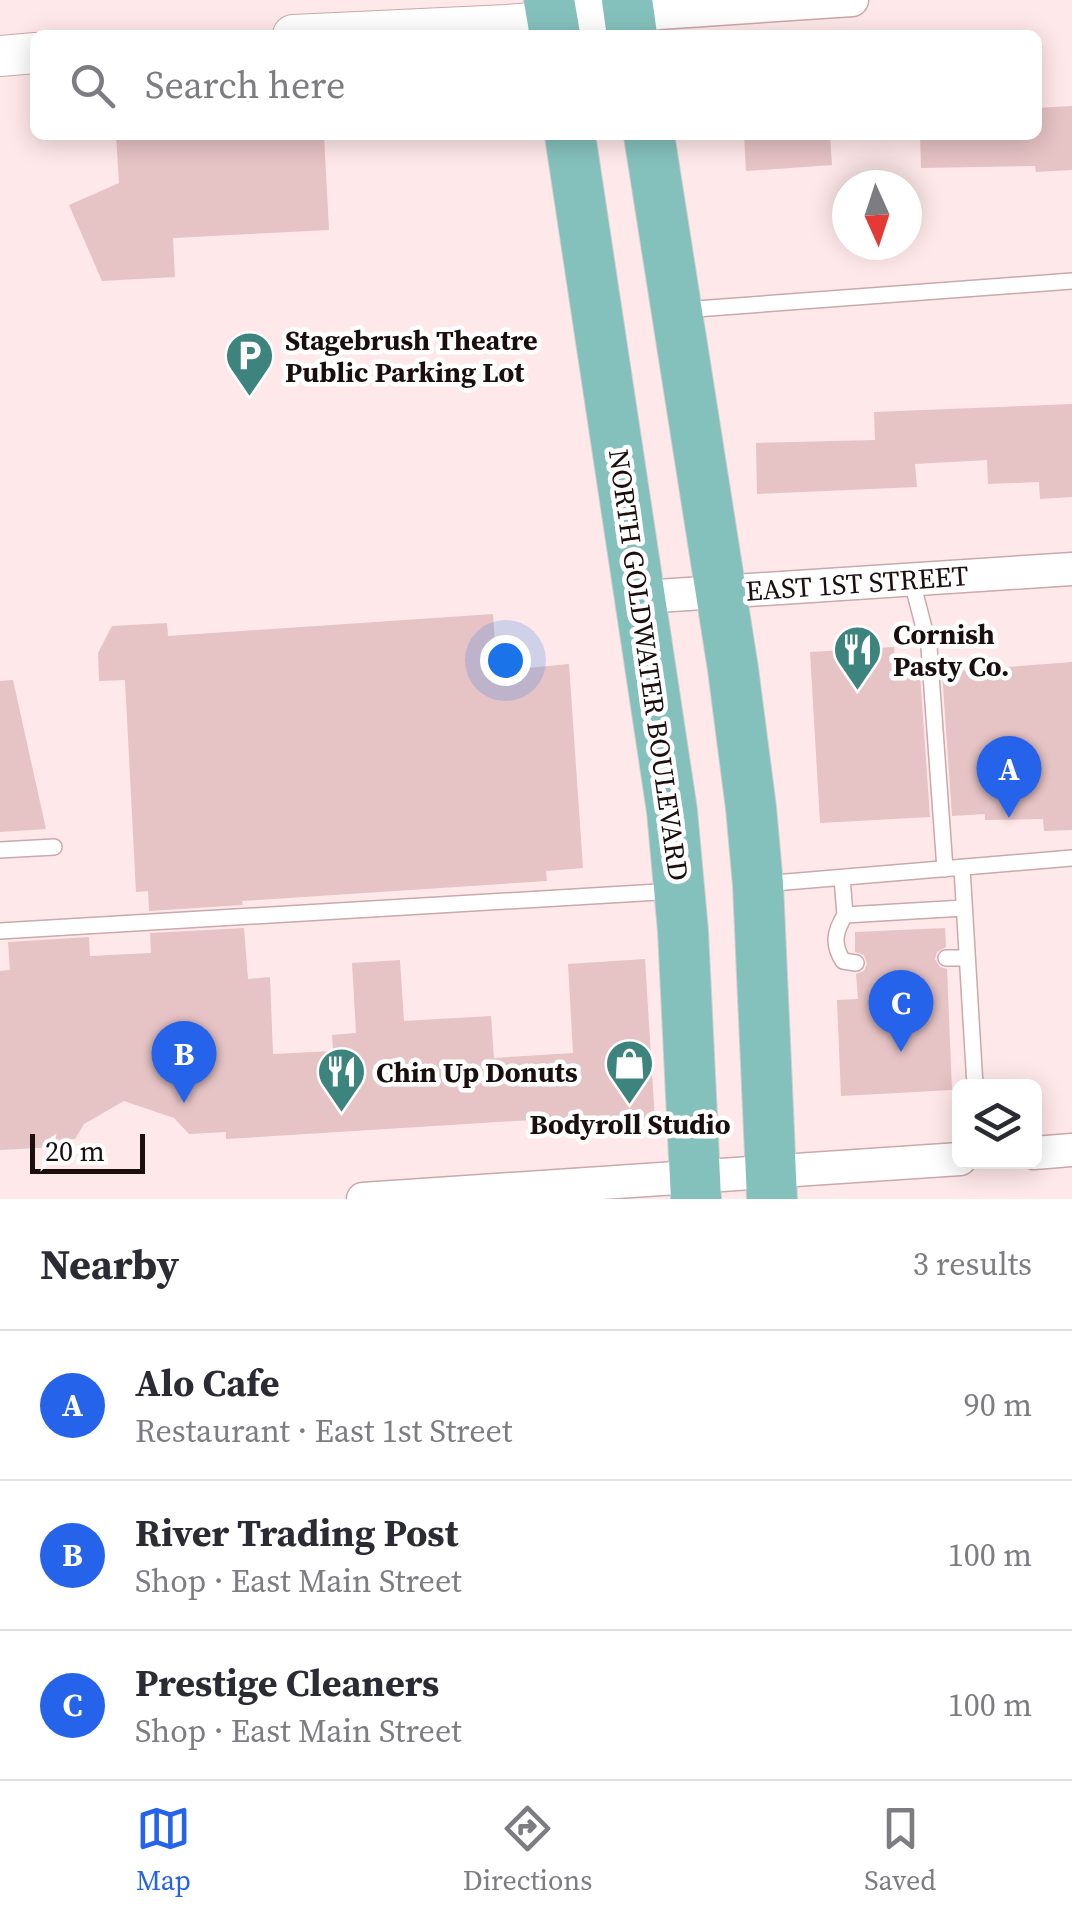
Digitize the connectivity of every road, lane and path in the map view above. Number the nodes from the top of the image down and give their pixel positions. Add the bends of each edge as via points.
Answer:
1 (852, 0) edge
2 (629, 17) edge
3 (552, 19) edge
4 (374, 30) edge
5 (30, 54) edge
6 (0, 56) edge
7 (571, 140) edge
8 (650, 140) edge
9 (1072, 282) edge
10 (676, 311) junction
11 (1072, 569) edge
12 (911, 578) junction
13 (721, 592) junction
14 (642, 598) junction
15 (54, 847) dead end
16 (0, 850) edge
17 (1072, 858) edge
18 (962, 868) junction
19 (944, 869) junction
20 (842, 878) junction
21 (758, 884) junction
22 (680, 890) junction
23 (964, 908) junction
24 (845, 914) junction
25 (0, 931) edge
26 (946, 958) dead end
27 (967, 958) junction
28 (856, 962) dead end
29 (974, 1079) edge
30 (1072, 1150) edge
31 (1042, 1152) edge
32 (952, 1160) edge
33 (771, 1186) edge
34 (695, 1188) edge
35 (363, 1199) edge

1 - 2 street
2 - 3 street
3 - 4 street
5 - 6 street
7 - 14 main road, NORTH GOLDWATER BOULEVARD
8 - 10 main road
9 - 10 lane
10 - 13 main road
11 - 12 street, EAST 1ST STREET
12 - 13 street, EAST 1ST STREET
12 - 19 lane via 929,647
13 - 14 street, EAST 1ST STREET
13 - 21 main road
14 - 22 main road, NORTH GOLDWATER BOULEVARD
15 - 16 lane
17 - 18 lane
18 - 19 lane
18 - 23 lane
19 - 20 lane
20 - 21 lane
20 - 24 lane
21 - 33 main road
22 - 25 lane
22 - 34 main road, NORTH GOLDWATER BOULEVARD
23 - 24 lane
23 - 27 lane
24 - 28 lane via 836,950 844,961
26 - 27 lane
27 - 29 lane
30 - 31 street
32 - 33 street
33 - 34 street
34 - 35 street

